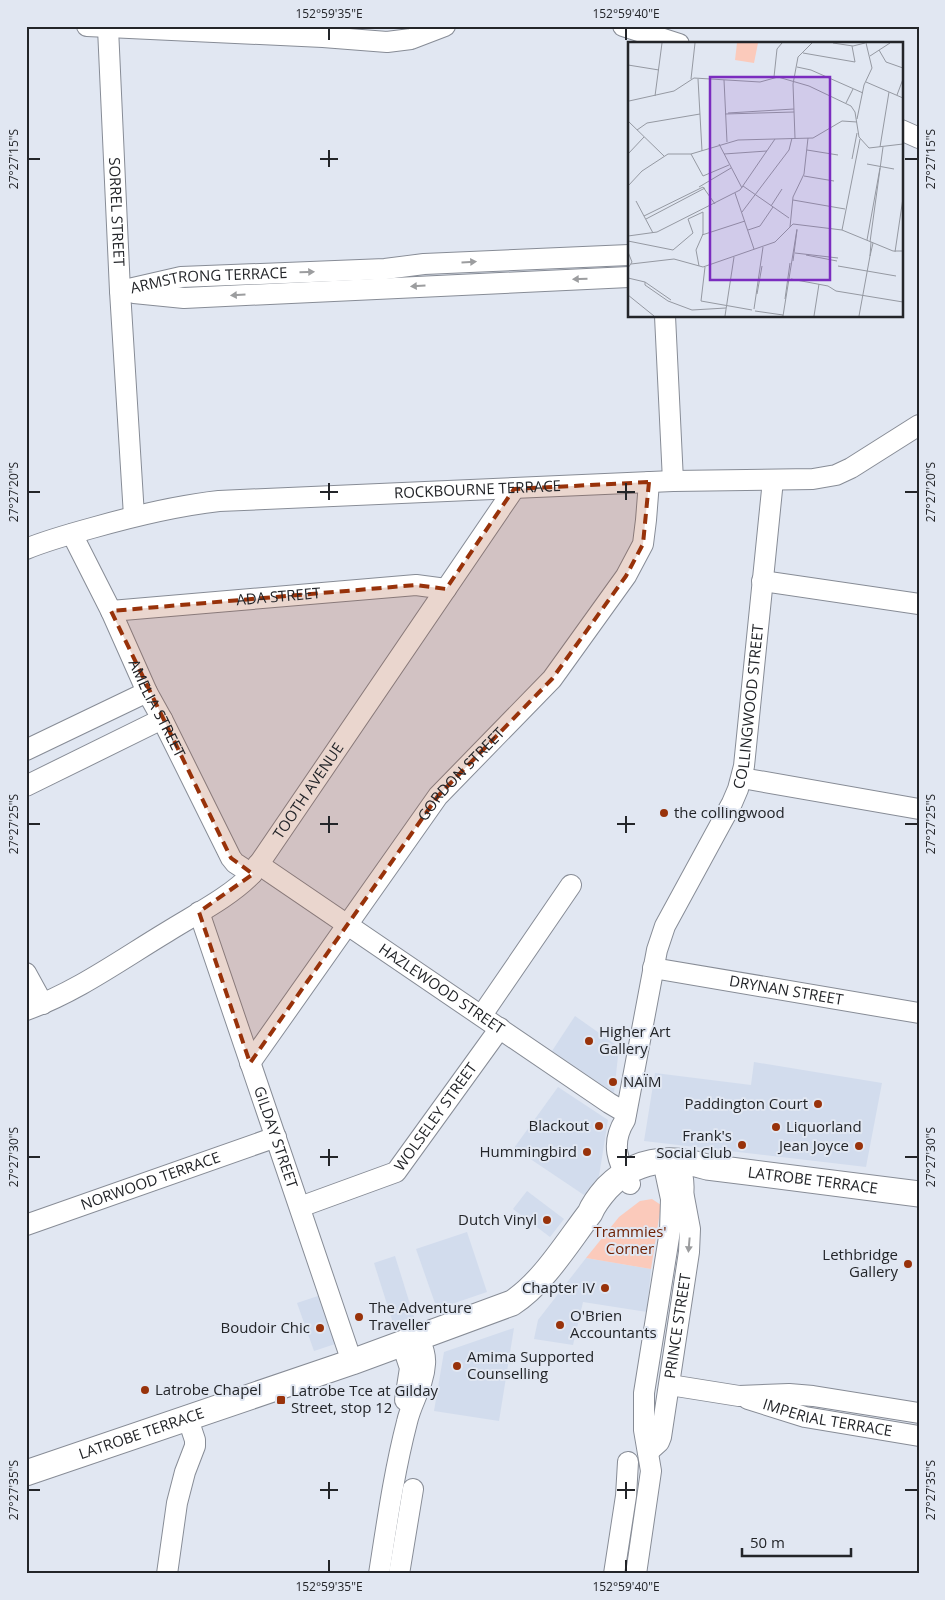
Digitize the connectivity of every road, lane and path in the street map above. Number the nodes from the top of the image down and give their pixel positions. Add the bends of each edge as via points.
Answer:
1 (87, 26) edge
2 (445, 26) edge
3 (623, 26) edge
4 (108, 28) junction
5 (659, 36) edge
6 (674, 42) edge
7 (902, 130) edge
8 (919, 138) edge
9 (628, 255) edge
10 (628, 277) edge
11 (120, 291) junction
12 (665, 318) edge
13 (919, 425) edge
14 (773, 480) junction
15 (673, 481) junction
16 (649, 482) junction
17 (514, 489) junction
18 (134, 516) junction
19 (72, 534) junction
20 (26, 549) edge
21 (762, 581) junction
22 (446, 589) junction
23 (919, 604) edge
24 (111, 611) junction
25 (147, 692) junction
26 (162, 719) junction
27 (26, 750) edge
28 (742, 778) junction
29 (26, 786) edge
30 (919, 809) edge
31 (255, 869) junction
32 (571, 885) dead end
33 (199, 912) junction
34 (347, 924) junction
35 (653, 968) junction
36 (26, 973) edge
37 (35, 1007) edge
38 (919, 1013) edge
39 (482, 1015) junction
40 (500, 1028) junction
41 (250, 1063) junction
42 (625, 1117) junction
43 (276, 1137) junction
44 (653, 1170) junction
45 (919, 1194) edge
46 (684, 1197) junction
47 (300, 1207) junction
48 (26, 1225) edge
49 (670, 1231) junction
50 (411, 1341) junction
51 (352, 1362) junction
52 (670, 1385) junction
53 (739, 1396) junction
54 (919, 1413) edge
55 (188, 1419) junction
56 (919, 1436) edge
57 (649, 1451) junction
58 (628, 1462) dead end
59 (26, 1472) edge
60 (412, 1489) dead end
61 (628, 1571) edge
62 (167, 1574) edge
63 (379, 1574) edge
64 (399, 1574) edge

1 - 4 street
2 - 4 street via 411,39 392,42
3 - 5 street
4 - 11 street, SORREL STREET
5 - 6 street
7 - 8 street
11 -> 9 street, ARMSTRONG TERRACE via 181,277
10 -> 11 street, ARMSTRONG TERRACE via 184,298
11 - 18 street, SORREL STREET
12 - 15 street
13 - 14 street, ROCKBOURNE TERRACE via 836,475 814,480
14 - 15 street, ROCKBOURNE TERRACE
14 - 21 street, COLLINGWOOD STREET
15 - 16 street, ROCKBOURNE TERRACE
16 - 17 street, ROCKBOURNE TERRACE
16 - 34 street, GORDON STREET via 643,544 626,576 552,679 438,796
17 - 18 street, ROCKBOURNE TERRACE via 219,501
17 - 22 street, TOOTH AVENUE
18 - 19 street, ROCKBOURNE TERRACE
19 - 20 street, ROCKBOURNE TERRACE
19 - 24 street, AMELIA STREET
21 - 23 street
21 - 28 street, COLLINGWOOD STREET
22 - 24 street, ADA STREET via 416,585
22 - 31 street, TOOTH AVENUE
24 - 25 street, AMELIA STREET
25 - 26 street, AMELIA STREET
25 - 27 street
26 - 29 street
26 - 31 street, AMELIA STREET via 231,858 235,863
28 - 30 street
28 - 35 street, COLLINGWOOD STREET via 732,803 665,926
31 - 33 street, TOOTH AVENUE via 236,888
31 - 34 street, HAZLEWOOD STREET
32 - 39 street
33 - 37 street, TOOTH AVENUE via 70,990
33 - 41 street, GILDAY STREET
34 - 39 street, HAZLEWOOD STREET
34 - 41 street, GORDON STREET
35 - 38 street, DRYNAN STREET
35 - 42 street, COLLINGWOOD STREET
36 - 37 street
39 - 40 street, HAZLEWOOD STREET
40 - 42 street, HAZLEWOOD STREET
40 - 47 street, WOLSELEY STREET via 396,1172
41 - 43 street, GILDAY STREET
42 - 44 street, COLLINGWOOD STREET via 620,1128 618,1158
43 - 47 street, GILDAY STREET
43 - 48 street, NORWOOD TERRACE
44 - 45 main road, LATROBE TERRACE via 707,1167
44 - 46 street, PRINCE STREET via 684,1184
44 - 49 street, PRINCE STREET via 671,1192
44 - 50 main road, LATROBE TERRACE via 612,1183 537,1282 518,1299
46 - 49 street, PRINCE STREET
46 -> 52 street, PRINCE STREET via 690,1241
47 - 51 street, GILDAY STREET
49 - 57 street, PRINCE STREET via 644,1393 644,1430
50 - 51 main road, LATROBE TERRACE
50 - 63 street via 425,1358 425,1367 407,1420
51 - 55 main road, LATROBE TERRACE
52 - 53 street, IMPERIAL TERRACE
52 - 57 street, PRINCE STREET via 660,1440
53 - 54 street, IMPERIAL TERRACE via 798,1394
53 - 56 street, IMPERIAL TERRACE via 797,1416
55 - 59 main road, LATROBE TERRACE
55 - 62 street via 195,1446 177,1503
57 - 61 street, PRINCE STREET via 650,1480
58 - 61 street, PRINCE STREET
60 - 64 street

